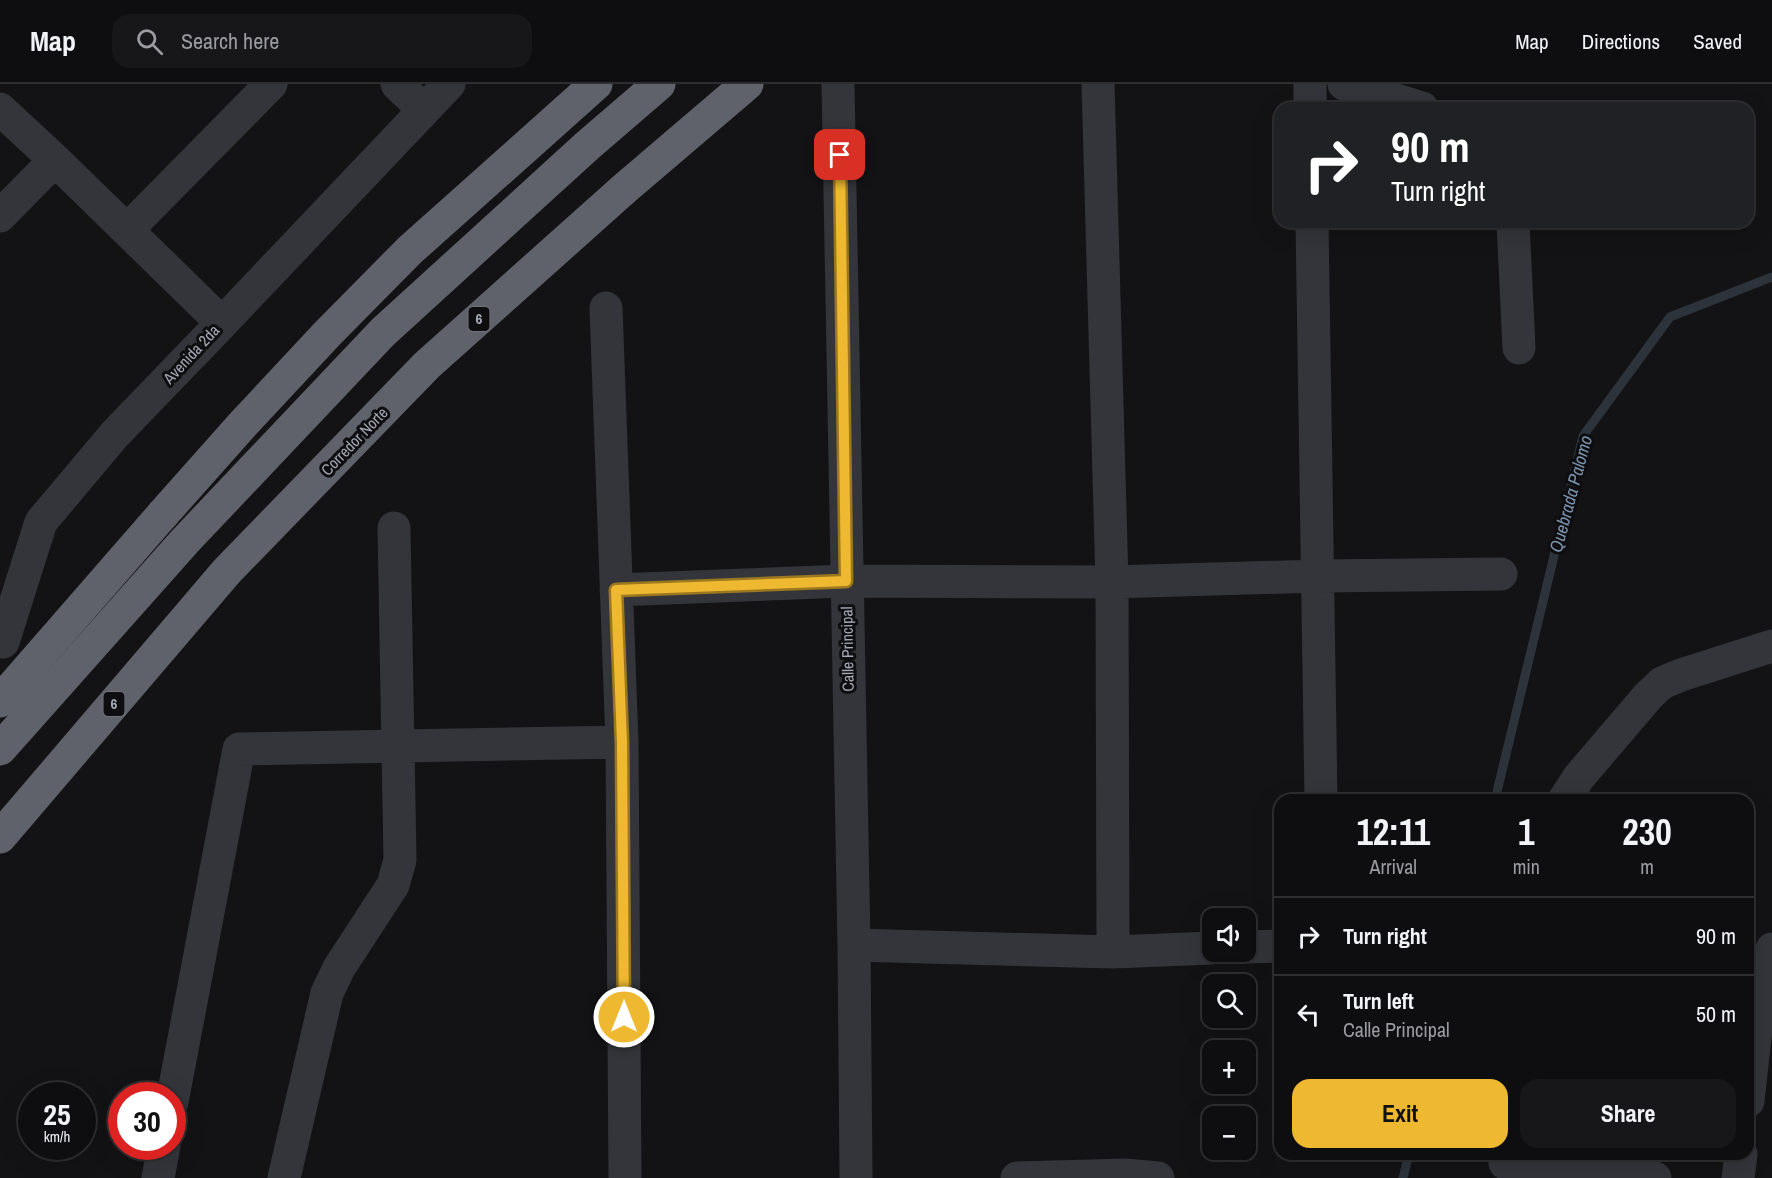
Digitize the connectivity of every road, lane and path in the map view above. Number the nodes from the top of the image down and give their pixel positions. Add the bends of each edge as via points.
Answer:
1 (271, 84) edge
2 (397, 84) edge
3 (449, 84) edge
4 (596, 84) edge
5 (659, 84) edge
6 (747, 84) edge
7 (838, 84) edge
8 (1098, 84) edge
9 (1310, 84) edge
10 (1344, 84) edge
11 (1310, 102) edge
12 (1402, 102) edge
13 (0, 109) edge
14 (424, 110) junction
15 (55, 160) junction
16 (0, 216) edge
17 (1312, 228) edge
18 (1513, 228) edge
19 (127, 230) junction
20 (606, 309) dead end
21 (222, 323) junction
22 (1519, 348) dead end
23 (394, 528) dead end
24 (1501, 574) dead end
25 (1319, 576) junction
26 (846, 581) junction
27 (1112, 582) junction
28 (9, 590) edge
29 (616, 590) junction
30 (2, 643) edge
31 (1772, 646) edge
32 (0, 701) edge
33 (0, 711) edge
34 (622, 742) junction
35 (398, 746) junction
36 (0, 749) edge
37 (1321, 794) edge
38 (1567, 794) edge
39 (0, 837) edge
40 (854, 945) junction
41 (1274, 946) edge
42 (1256, 947) edge
43 (1202, 948) edge
44 (1772, 949) edge
45 (1113, 952) junction
46 (1754, 1046) edge
47 (176, 1082) edge
48 (161, 1160) edge
49 (1740, 1160) edge
50 (1504, 1165) edge
51 (1125, 1176) edge
52 (158, 1178) edge
53 (284, 1178) edge
54 (625, 1178) edge
55 (856, 1178) edge
56 (1017, 1178) edge
57 (1158, 1178) edge
58 (1655, 1178) edge
59 (1738, 1178) edge

1 - 19 street
2 - 14 street
3 - 14 street
4 - 32 highway, bridge via 410,250 327,334
5 - 36 highway via 383,332 185,541
6 - 39 highway, Corredor Norte / 6 via 427,365 227,571
7 - 26 street, Calle Principal
8 - 27 street
9 - 11 street
10 - 12 street
13 - 15 street, Avenida 2da
14 - 21 street
15 - 16 street
15 - 19 street, Avenida 2da
17 - 25 street
18 - 22 street
19 - 21 street, Avenida 2da
20 - 29 street
21 - 28 street, Avenida 2da via 115,434 41,522
23 - 35 street
24 - 25 street
25 - 27 street
25 - 37 street
26 - 27 street
26 - 29 street
26 - 40 street, Calle Principal
27 - 45 street
28 - 30 street, Avenida 2da
29 - 34 street
30 - 33 street via 12,652
31 - 38 street via 1662,683
34 - 35 street
34 - 54 street
35 - 47 street via 239,749
35 - 53 street via 400,860 393,885 327,993
40 - 45 street
40 - 55 street, Calle Principal
41 - 42 street
43 - 45 street
44 - 46 street
48 - 52 street
49 - 59 street
50 - 58 street
51 - 56 street
51 - 57 street

